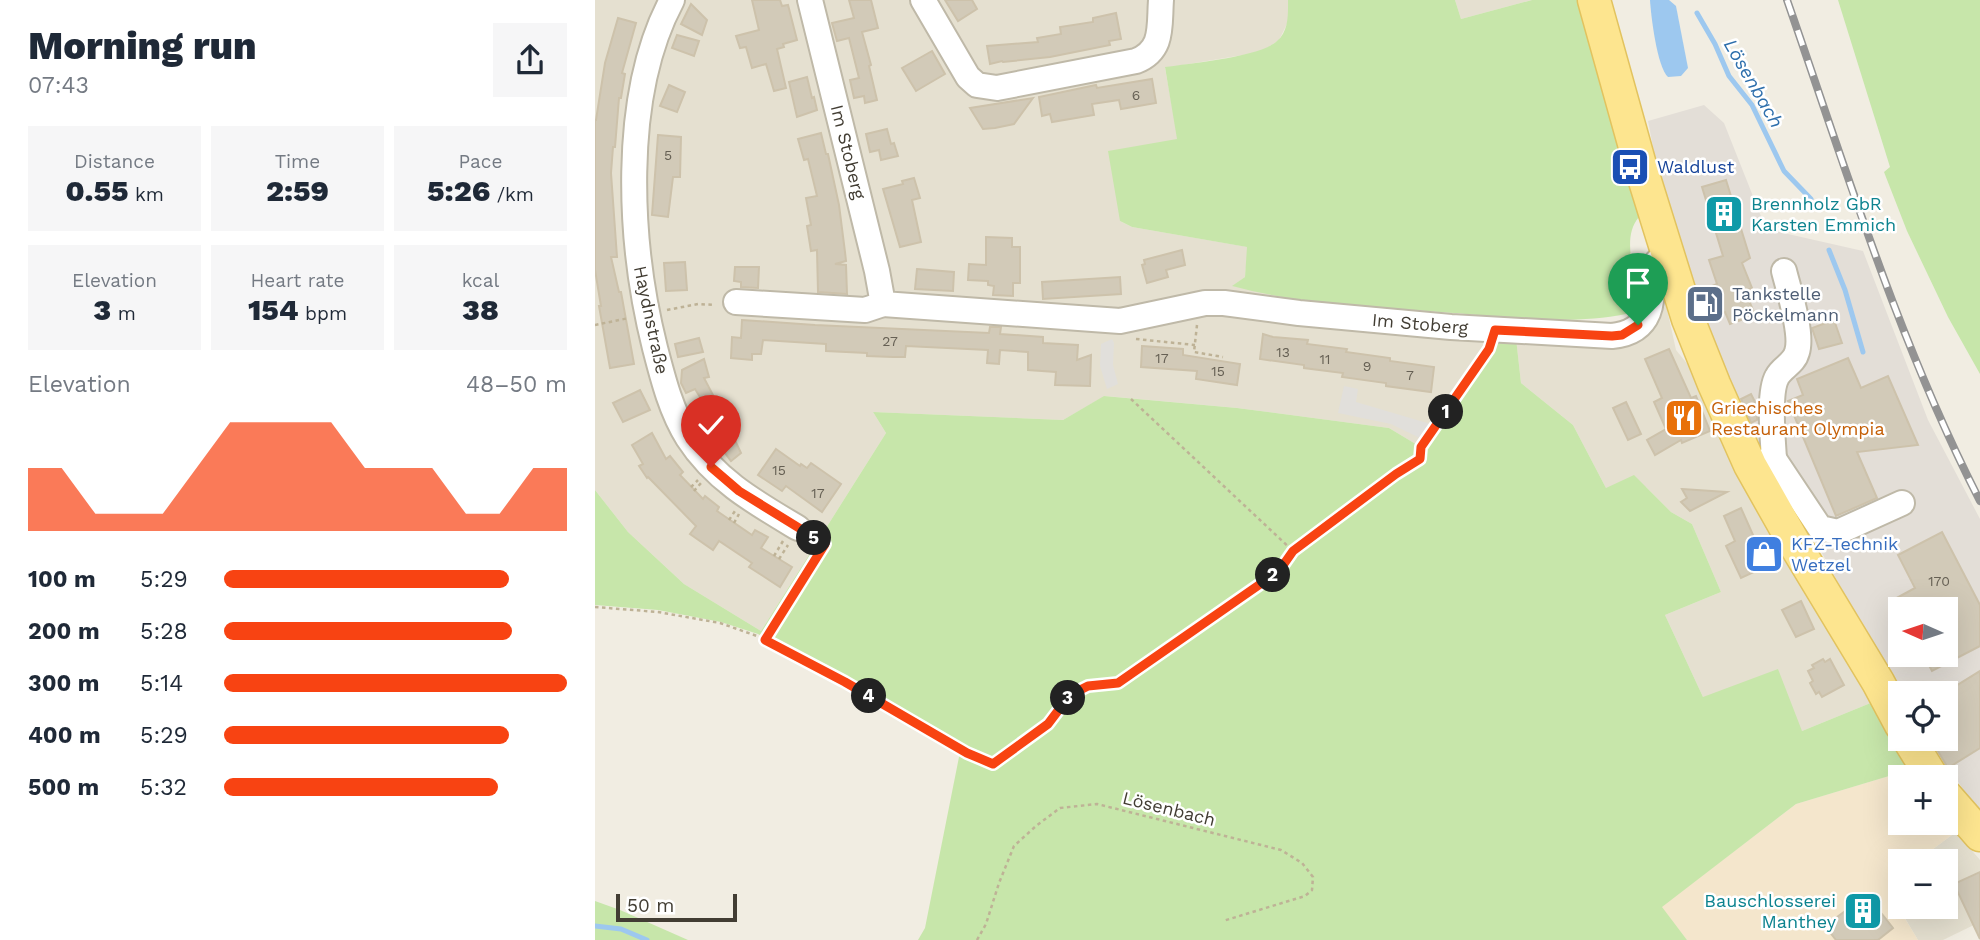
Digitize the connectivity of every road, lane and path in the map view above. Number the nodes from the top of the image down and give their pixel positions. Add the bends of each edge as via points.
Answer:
1 (671, 0) edge
2 (810, 0) edge
3 (923, 0) edge
4 (1161, 0) edge
5 (1603, 8) edge
6 (1669, 256) junction
7 (1784, 271) dead end
8 (736, 302) joint
9 (883, 304) junction
10 (1199, 304) junction
11 (647, 314) junction
12 (595, 325) edge
13 (1495, 330) junction
14 (1128, 338) dead end
15 (1195, 345) junction
16 (1223, 357) dead end
17 (1131, 399) dead end
18 (1762, 462) junction
19 (1902, 503) dead end
20 (798, 528) joint
21 (1293, 551) junction
22 (595, 607) edge
23 (765, 640) junction
24 (1888, 700) edge
25 (1958, 810) edge
26 (1980, 835) edge
27 (1223, 920) dead end
28 (977, 940) edge

1 - 11 street, Haydnstraße via 647,62 638,119 635,211
2 - 9 street, Im Stoberg
3 - 4 street via 968,77 977,85 997,88 1144,58 1159,38
5 - 6 main road via 1632,139
6 - 13 street, Im Stoberg via 1652,267 1654,293 1649,313 1622,335
6 - 18 main road via 1714,384
7 - 18 street via 1798,351 1776,378
8 - 9 street, Im Stoberg via 865,310
8 - 11 path via 736,306 698,304
9 - 10 street, Im Stoberg via 1120,321
10 - 13 street, Im Stoberg
10 - 15 path
11 - 12 path
11 - 20 street, Haydnstraße via 671,403 699,453 739,491
13 - 21 path via 1489,349 1421,447 1420,459
14 - 15 path
15 - 16 path via 1195,352
17 - 21 path
18 - 19 street via 1820,528 1838,532
18 - 24 main road via 1794,543
20 - 23 path via 825,544
21 - 23 path via 1279,571 1118,683 1088,686 1070,695 1048,724 993,764
22 - 23 path via 720,623
25 - 26 main road
27 - 28 path, Lösenbach via 1305,896 1312,890 1313,877 1302,863 1281,850 1097,804 1060,808 1014,846

